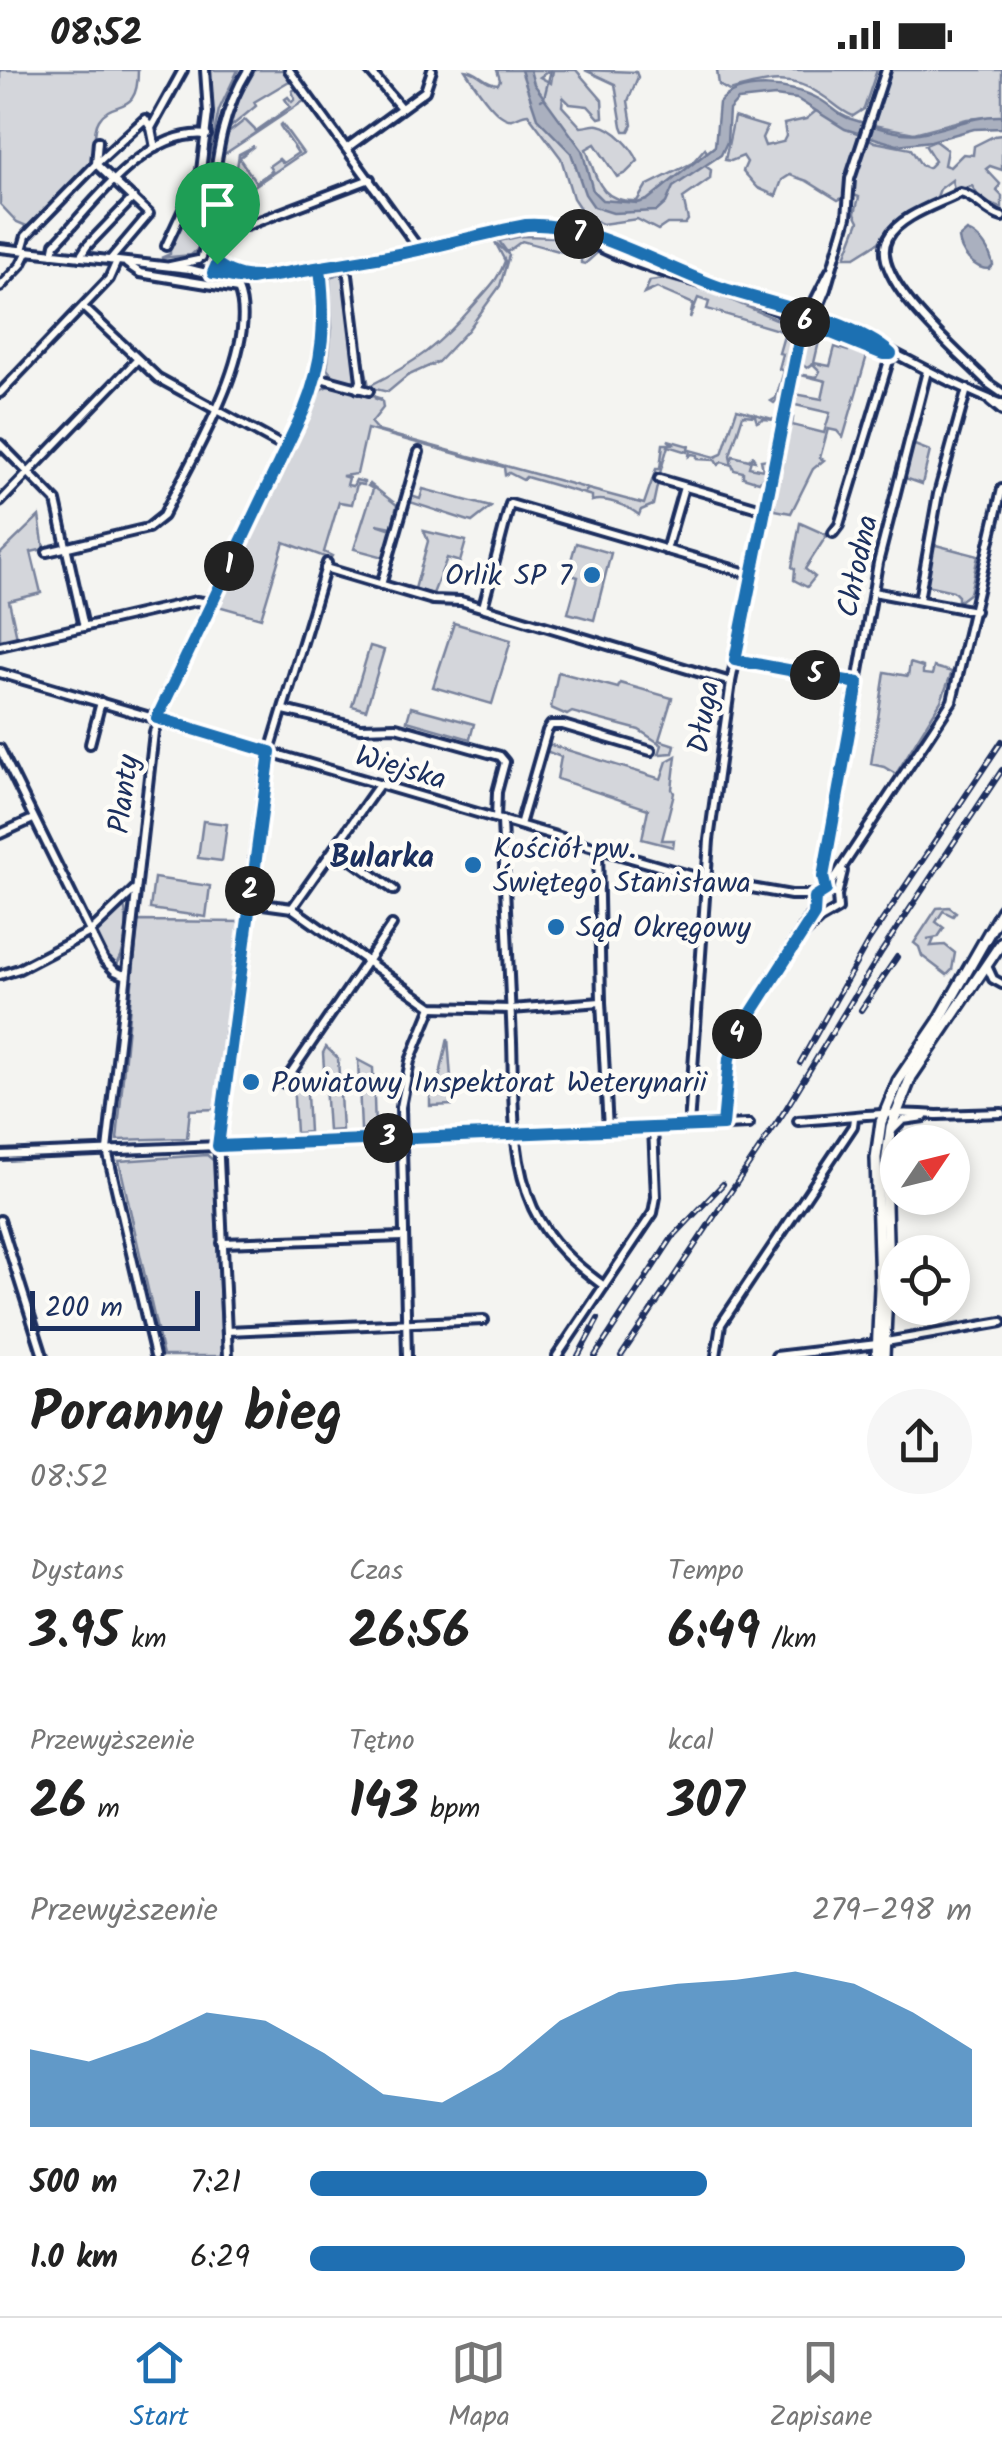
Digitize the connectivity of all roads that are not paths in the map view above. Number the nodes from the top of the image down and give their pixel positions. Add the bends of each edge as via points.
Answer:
1 (182, 70) edge
2 (205, 70) edge
3 (248, 70) edge
4 (289, 70) edge
5 (369, 70) edge
6 (432, 70) edge
7 (886, 70) edge
8 (401, 108) junction
9 (151, 128) junction
10 (207, 135) junction
11 (98, 141) dead end
12 (156, 148) junction
13 (347, 148) junction
14 (96, 164) junction
15 (370, 179) junction
16 (114, 182) junction
17 (197, 182) junction
18 (212, 186) junction
19 (133, 198) junction
20 (1002, 216) edge
21 (207, 223) junction
22 (246, 226) dead end
23 (166, 246) dead end
24 (0, 248) edge
25 (420, 250) junction
26 (25, 251) junction
27 (53, 254) junction
28 (80, 257) junction
29 (200, 259) junction
30 (215, 260) junction
31 (117, 261) junction
32 (168, 266) junction
33 (320, 268) junction
34 (199, 271) junction
35 (830, 271) junction
36 (213, 273) junction
37 (348, 275) dead end
38 (248, 279) junction
39 (0, 287) edge
40 (822, 300) junction
41 (82, 307) junction
42 (808, 318) junction
43 (842, 328) junction
44 (891, 354) junction
45 (137, 360) junction
46 (927, 371) junction
47 (316, 377) junction
48 (358, 388) junction
49 (967, 390) junction
50 (369, 391) dead end
51 (0, 393) edge
52 (1002, 393) edge
53 (1002, 407) edge
54 (215, 410) junction
55 (0, 444) edge
56 (286, 448) junction
57 (419, 452) dead end
58 (29, 471) junction
59 (659, 478) dead end
60 (684, 487) junction
61 (1002, 490) edge
62 (0, 502) edge
63 (766, 510) junction
64 (834, 533) dead end
65 (66, 548) junction
66 (666, 550) junction
67 (47, 552) dead end
68 (752, 574) junction
69 (381, 585) junction
70 (873, 592) junction
71 (919, 600) junction
72 (210, 603) junction
73 (483, 608) junction
74 (975, 610) junction
75 (84, 627) junction
76 (0, 646) edge
77 (735, 660) junction
78 (0, 673) edge
79 (730, 682) junction
80 (858, 683) junction
81 (101, 702) junction
82 (284, 710) junction
83 (157, 718) junction
84 (90, 744) dead end
85 (0, 749) edge
86 (270, 752) junction
87 (651, 752) dead end
88 (380, 785) junction
89 (33, 819) junction
90 (499, 819) junction
91 (520, 825) junction
92 (0, 834) edge
93 (598, 847) junction
94 (335, 848) junction
95 (826, 858) junction
96 (845, 867) junction
97 (706, 880) junction
98 (134, 889) junction
99 (394, 890) dead end
100 (826, 890) junction
101 (791, 895) junction
102 (816, 895) junction
103 (837, 895) junction
104 (248, 902) junction
105 (292, 908) junction
106 (814, 908) junction
107 (1002, 910) edge
108 (826, 916) junction
109 (392, 925) dead end
110 (90, 932) junction
111 (801, 936) junction
112 (982, 942) junction
113 (1002, 942) edge
114 (368, 960) junction
115 (989, 962) junction
116 (0, 975) edge
117 (124, 975) junction
118 (1002, 984) edge
119 (601, 1002) junction
120 (432, 1006) junction
121 (511, 1009) junction
122 (284, 1083) dead end
123 (896, 1096) junction
124 (916, 1113) junction
125 (1002, 1113) edge
126 (937, 1115) junction
127 (894, 1116) junction
128 (857, 1118) junction
129 (798, 1121) dead end
130 (748, 1124) dead end
131 (723, 1125) junction
132 (889, 1125) edge
133 (689, 1126) junction
134 (653, 1127) junction
135 (608, 1129) junction
136 (880, 1132) edge
137 (516, 1133) junction
138 (401, 1138) junction
139 (218, 1146) junction
140 (107, 1150) junction
141 (0, 1155) edge
142 (881, 1215) edge
143 (0, 1220) edge
144 (403, 1237) junction
145 (222, 1243) junction
146 (604, 1286) junction
147 (484, 1320) dead end
148 (1002, 1322) edge
149 (406, 1325) junction
150 (227, 1331) junction
151 (881, 1342) junction
152 (43, 1356) edge
153 (154, 1356) edge
154 (228, 1356) edge
155 (408, 1356) edge
156 (557, 1356) edge
157 (716, 1356) edge
158 (776, 1356) edge
159 (876, 1356) edge
160 (884, 1356) edge

1 - 9 street
2 - 10 street
3 - 18 street via 226,111
4 - 13 street
5 - 8 street
6 - 8 street via 425,91
7 - 35 street via 850,179 847,217
8 - 13 street
9 - 12 street
9 - 14 street via 145,119
10 - 12 street
10 - 17 street
11 - 14 street
12 - 16 street
13 - 15 street
14 - 16 street
14 - 26 street via 26,236
15 - 22 street
15 - 25 street
16 - 19 street
16 - 27 street
17 - 18 street
17 - 23 street
18 - 21 street
19 - 28 street
19 - 31 street via 148,216
20 - 52 street via 960,194 898,226 884,253 888,274 909,303
21 - 29 street
21 - 30 street
24 - 26 street
25 - 33 street
25 - 42 street via 526,225 569,231 659,271
26 - 27 street
26 - 39 street
27 - 28 street
28 - 31 street
29 - 30 street
29 - 32 street
29 - 34 street
30 - 36 street
30 - 38 street
31 - 32 street
31 - 41 street
31 - 54 street via 140,273 238,288 242,332
32 - 34 street
33 - 38 street
33 - 47 street, Planty via 324,331
34 - 36 street
35 - 40 street
35 - 42 street
36 - 38 street
37 - 48 street
40 - 42 street
40 - 43 street via 825,313
41 - 45 street
41 - 51 street
42 - 43 street
42 - 44 street
42 - 63 street, Długa
43 - 44 street
44 - 46 street
44 - 64 street
45 - 54 street
45 - 58 street
46 - 49 street
46 - 70 street, Chłodna
47 - 48 street
47 - 56 street, Planty
48 - 50 street
49 - 53 street
49 - 71 street via 938,494
54 - 56 street
54 - 65 street via 163,516 148,528
55 - 58 street
56 - 72 street, Planty
57 - 69 street
58 - 62 street
58 - 65 street via 56,502
59 - 60 street
60 - 63 street
60 - 66 street
61 - 74 street
63 - 68 street, Długa
65 - 67 street
65 - 75 street
66 - 68 street
66 - 73 street via 510,504
68 - 77 street, Długa
69 - 73 street
69 - 82 street via 326,566
70 - 71 street
70 - 80 street, Chłodna
71 - 74 street
72 - 75 street
72 - 83 street, Planty
73 - 79 street
74 - 96 street via 949,707
75 - 76 street
77 - 79 street, Długa
77 - 80 street
78 - 81 street, Wiejska
79 - 97 street, Długa
80 - 95 street, Chłodna
81 - 83 street, Wiejska
81 - 84 street
82 - 86 street
82 - 90 street via 344,726 401,728 503,757
83 - 86 street, Wiejska
83 - 98 street, Planty
85 - 89 street
86 - 88 street, Wiejska
86 - 104 street
87 - 91 street via 551,725
88 - 90 street, Wiejska
88 - 94 street
89 - 92 street
89 - 110 street
90 - 91 street, Wiejska
90 - 121 street
91 - 93 street, Wiejska
93 - 97 street, Wiejska
93 - 119 street
94 - 99 street
94 - 105 street
95 - 96 street
95 - 100 street, Chłodna
96 - 100 street
96 - 103 street
97 - 101 street, Wiejska
97 - 133 street, Długa
98 - 110 street
98 - 117 street, Planty
100 - 102 street
100 - 103 street
101 - 102 street, Wiejska
101 - 106 street, Wiejska
102 - 106 street
103 - 108 street via 838,909
104 - 105 street
104 - 139 street
105 - 114 street
106 - 108 street
106 - 111 street
107 - 112 main road
108 - 111 street
109 - 114 street
110 - 116 street
110 - 117 street via 108,966
111 - 131 street via 734,1040
112 - 115 main road via 979,960
112 - 123 main road
113 - 115 main road
114 - 120 street
114 - 122 street
115 - 118 street via 993,979
115 - 123 main road
117 - 140 street, Planty
119 - 121 street
119 - 135 street
120 - 121 street
120 - 138 street via 407,1070
121 - 137 street
123 - 124 street
123 - 127 main road
124 - 126 street
124 - 127 street
125 - 126 street
126 - 127 street
127 - 128 street
127 - 132 main road
128 - 129 street
128 - 136 street
128 - 157 street via 721,1324
130 - 131 street
131 - 133 street
133 - 134 street
134 - 135 street
134 - 146 street via 656,1204
135 - 137 street
137 - 138 street
137 - 146 street via 523,1179 541,1224 560,1250
138 - 139 street
138 - 144 street
139 - 140 street
139 - 145 street
140 - 141 street
140 - 153 street, Planty
142 - 151 main road
143 - 152 street
144 - 145 street
144 - 149 street
145 - 150 street
146 - 156 street
147 - 149 street
148 - 151 street
149 - 150 street
149 - 155 street
150 - 154 street
151 - 158 street
151 - 159 main road
151 - 160 main road

